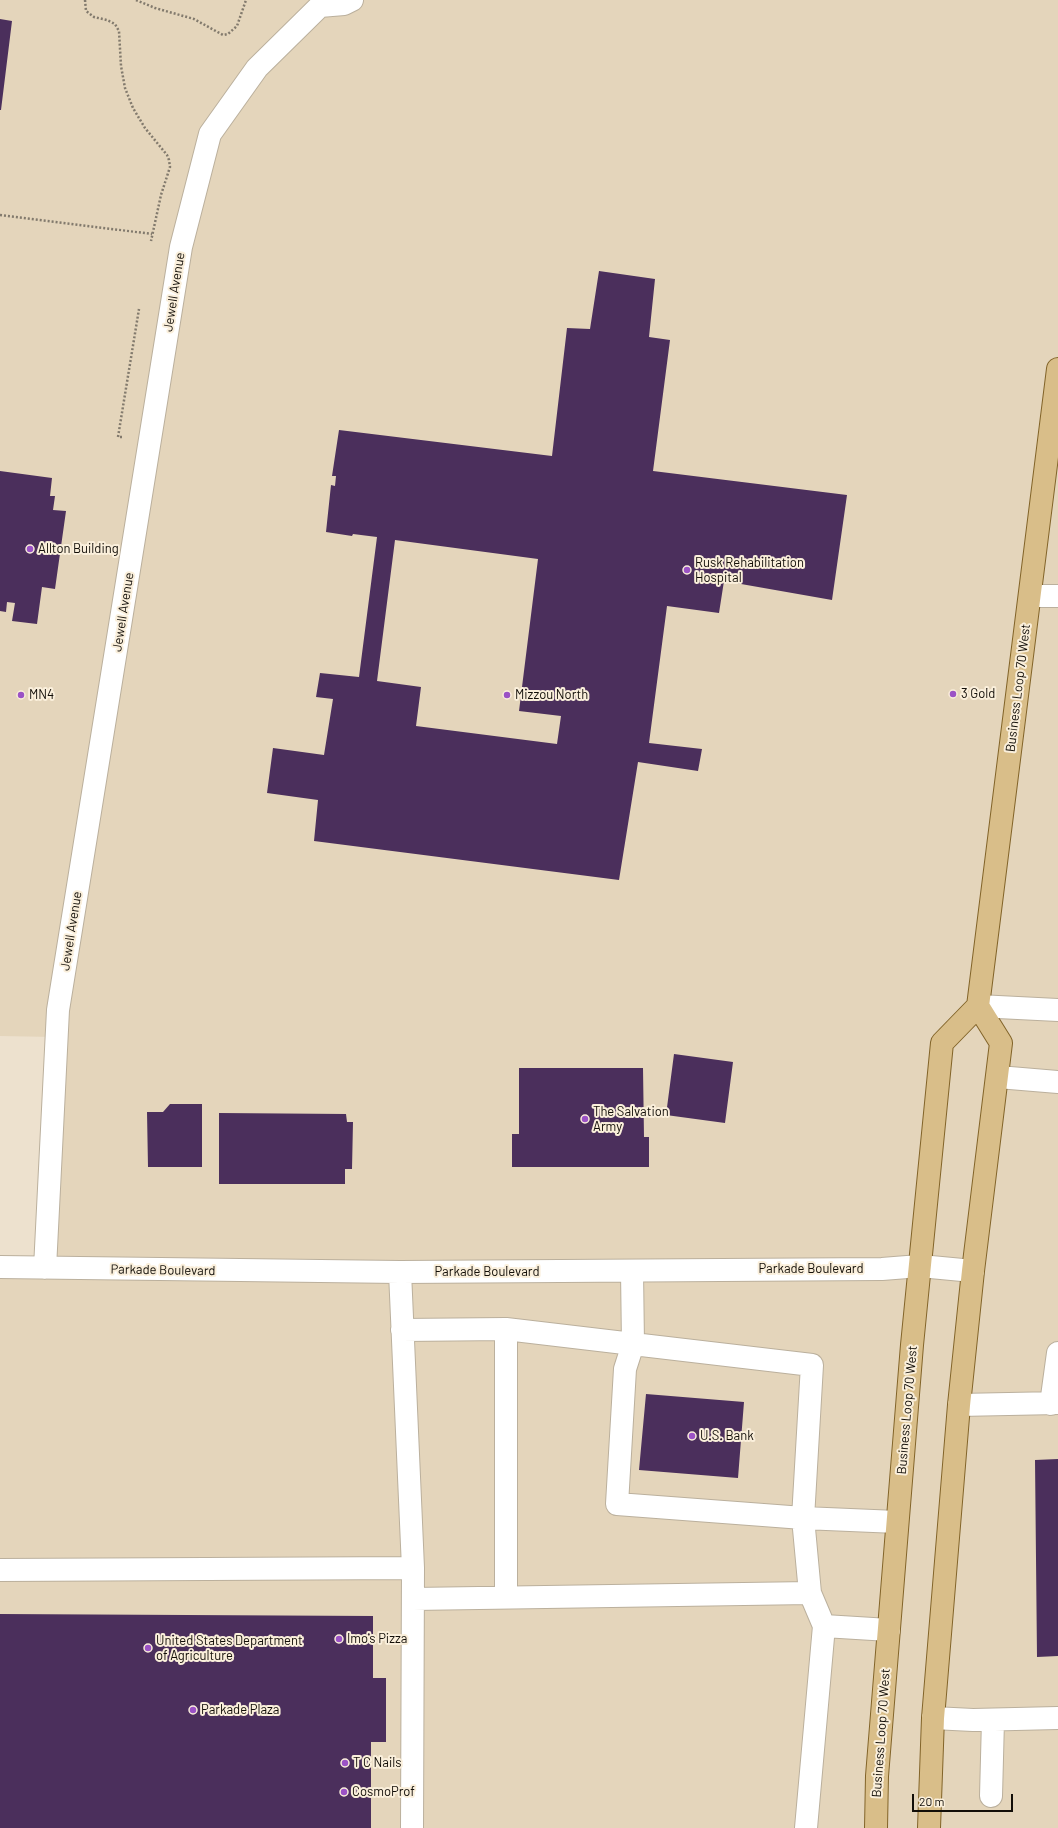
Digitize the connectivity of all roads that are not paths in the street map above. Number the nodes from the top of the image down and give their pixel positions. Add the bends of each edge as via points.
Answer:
1 (352, 0) edge
2 (322, 3) edge
3 (1058, 369) edge
4 (1051, 478) edge
5 (1030, 596) junction
6 (1058, 596) edge
7 (978, 1006) junction
8 (1058, 1010) edge
9 (998, 1077) junction
10 (1058, 1082) edge
11 (920, 1266) junction
12 (0, 1268) edge
13 (45, 1268) junction
14 (632, 1271) junction
15 (973, 1271) junction
16 (400, 1272) junction
17 (506, 1329) junction
18 (402, 1330) junction
19 (633, 1344) junction
20 (1058, 1353) edge
21 (1054, 1404) edge
22 (959, 1405) junction
23 (803, 1518) junction
24 (898, 1522) junction
25 (413, 1568) junction
26 (0, 1570) edge
27 (810, 1592) junction
28 (506, 1597) junction
29 (413, 1599) junction
30 (824, 1626) junction
31 (889, 1630) junction
32 (933, 1718) junction
33 (1058, 1718) edge
34 (992, 1720) junction
35 (991, 1796) dead end
36 (412, 1828) edge
37 (806, 1828) edge
38 (876, 1828) edge
39 (929, 1828) edge

1 - 2 street via 344,4
2 - 13 street, Jewell Avenue via 257,68 210,134 181,247 58,1010
3 - 4 main road, Business Loop 70 West
4 - 5 main road, Business Loop 70 West
5 - 6 street
5 - 7 main road, Business Loop 70 West
7 - 8 street
7 - 9 main road via 1002,1043
7 - 11 main road, Business Loop 70 West via 942,1043
9 - 10 street
9 - 15 main road
11 - 14 street, Parkade Boulevard via 882,1269
11 - 15 street, Parkade Boulevard
11 - 24 main road, Business Loop 70 West
12 - 13 street, Parkade Boulevard
13 - 16 street, Parkade Boulevard
14 - 16 street, Parkade Boulevard
14 - 19 street
15 - 22 main road
16 - 18 street
17 - 18 street
17 - 19 street
17 - 28 street
18 - 25 street
19 - 23 street via 812,1365
19 - 23 street via 624,1369 617,1504
20 - 21 street
21 - 22 street
22 - 32 main road
23 - 24 street
23 - 27 street
24 - 31 main road, Business Loop 70 West
25 - 26 street
25 - 29 street
27 - 28 street
27 - 30 street
28 - 29 street
29 - 36 street
30 - 31 street
30 - 37 street
31 - 38 main road, Business Loop 70 West via 877,1776
32 - 34 street
32 - 39 main road
33 - 34 street
34 - 35 street

